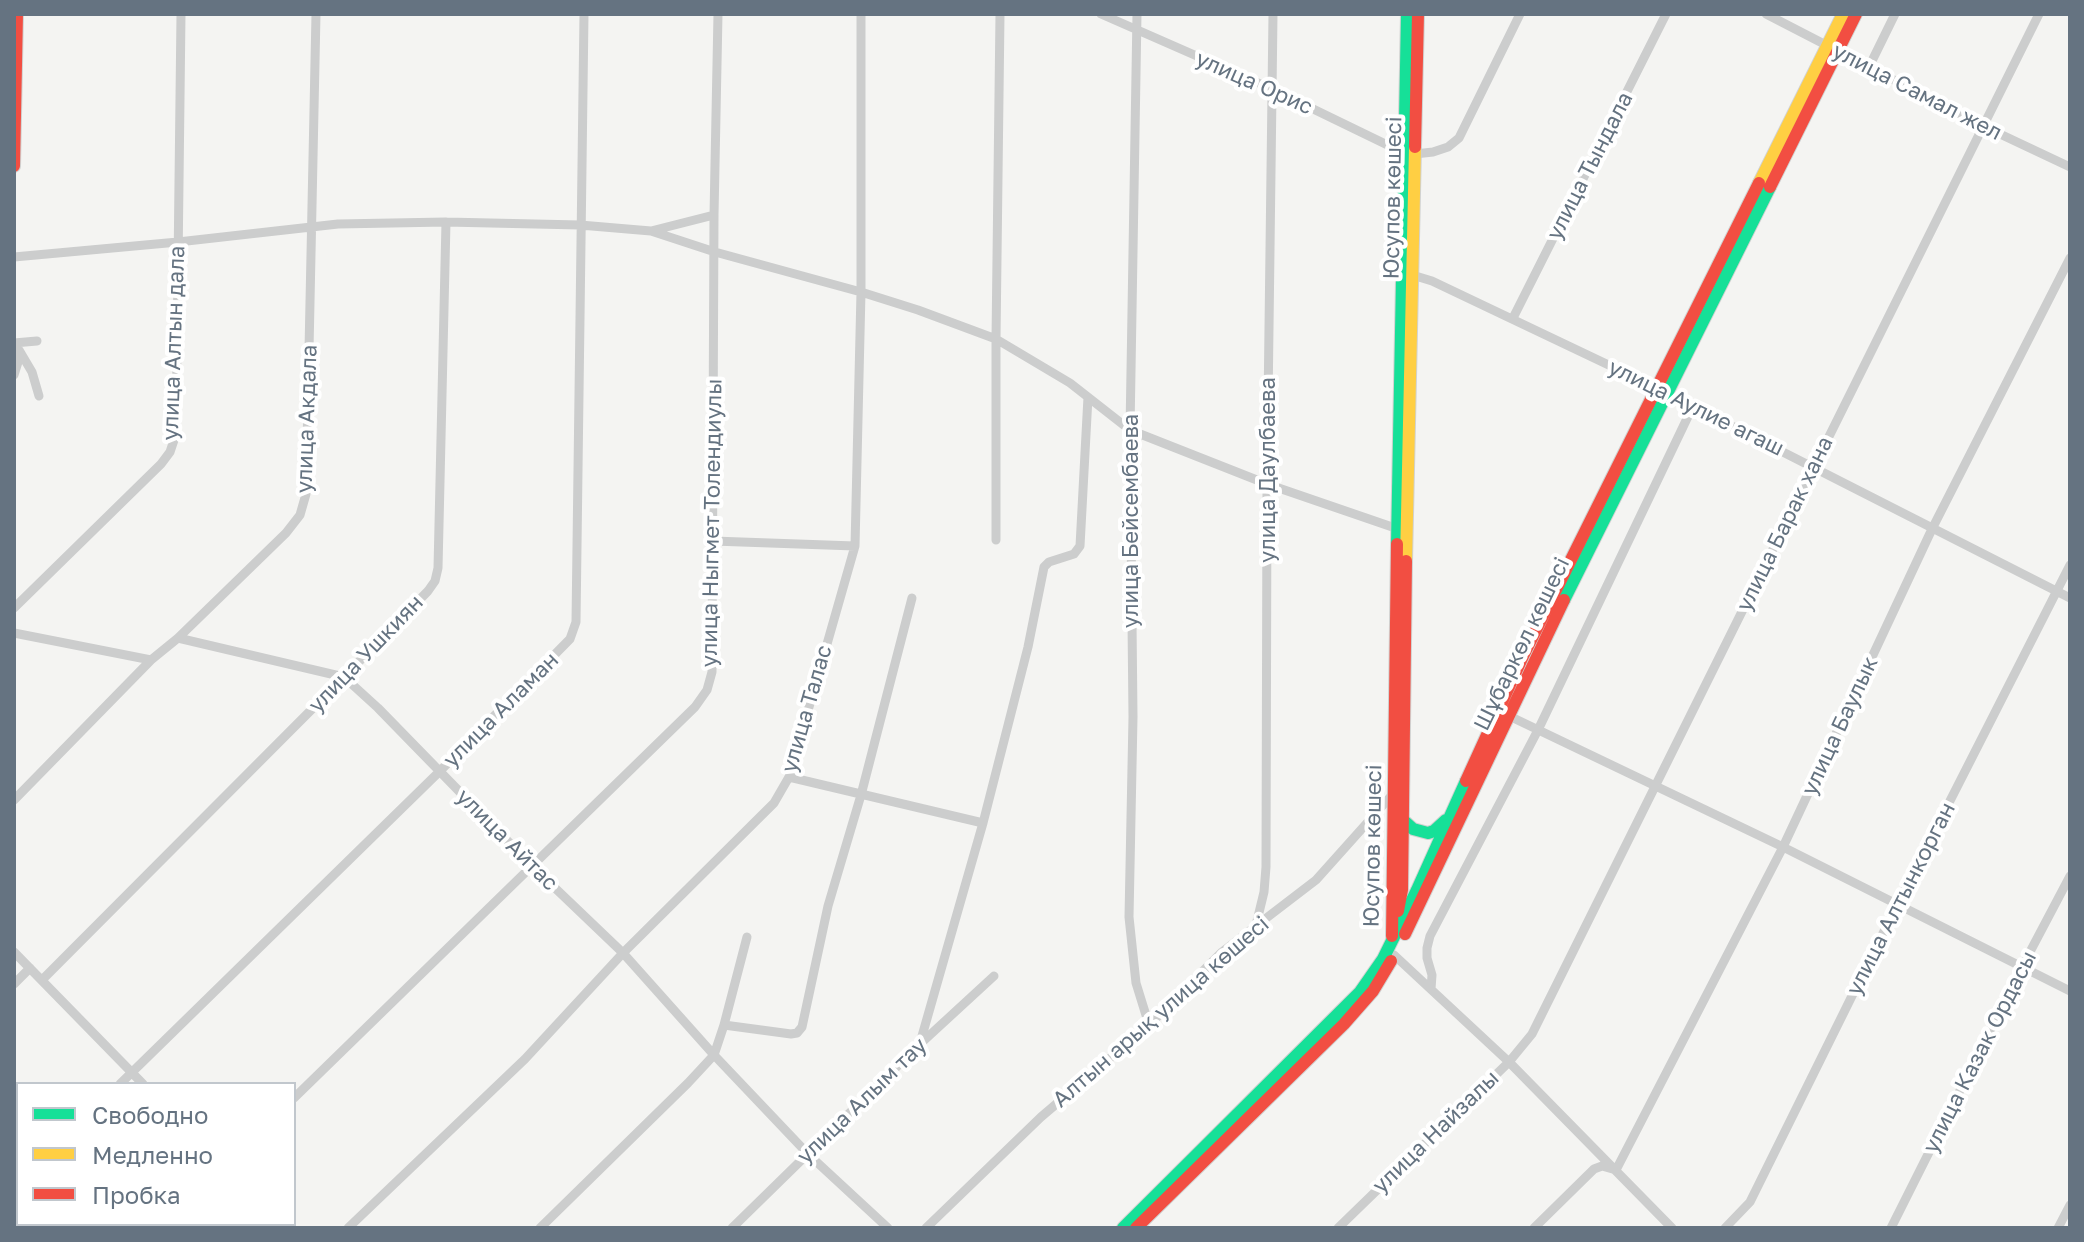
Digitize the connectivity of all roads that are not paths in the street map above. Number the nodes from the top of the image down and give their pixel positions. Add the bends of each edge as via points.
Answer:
1 (17, 14) edge
2 (181, 14) edge
3 (316, 14) edge
4 (584, 14) edge
5 (718, 14) edge
6 (861, 14) edge
7 (1000, 14) edge
8 (1101, 14) edge
9 (1137, 14) edge
10 (1273, 14) edge
11 (1407, 14) edge
12 (1418, 14) edge
13 (1520, 14) edge
14 (1666, 14) edge
15 (1766, 14) edge
16 (1843, 14) edge
17 (1856, 14) edge
18 (1895, 14) edge
19 (2039, 14) edge
20 (1137, 30) junction
21 (1832, 49) junction
22 (1869, 67) junction
23 (1272, 89) junction
24 (1983, 126) junction
25 (1410, 154) junction
26 (14, 166) edge
27 (2070, 167) edge
28 (714, 215) junction
29 (446, 222) junction
30 (580, 225) junction
31 (313, 226) junction
32 (651, 231) junction
33 (178, 242) junction
34 (715, 252) junction
35 (14, 257) edge
36 (2070, 258) edge
37 (1407, 274) junction
38 (861, 292) junction
39 (1513, 318) junction
40 (996, 339) junction
41 (37, 341) dead end
42 (15, 347) edge
43 (14, 375) edge
44 (1662, 390) junction
45 (39, 396) dead end
46 (1088, 397) junction
47 (1693, 406) junction
48 (1130, 430) junction
49 (1813, 466) junction
50 (1267, 484) junction
51 (1932, 529) junction
52 (1401, 530) junction
53 (996, 540) dead end
54 (713, 541) junction
55 (855, 546) junction
56 (2070, 565) edge
57 (2057, 591) junction
58 (912, 598) dead end
59 (2070, 598) edge
60 (14, 608) edge
61 (14, 633) edge
62 (178, 638) junction
63 (151, 660) junction
64 (344, 677) junction
65 (1503, 713) junction
66 (1538, 730) junction
67 (439, 772) junction
68 (789, 777) junction
69 (1655, 785) junction
70 (1393, 794) junction
71 (861, 795) junction
72 (14, 800) edge
73 (1453, 811) junction
74 (1403, 820) junction
75 (983, 823) junction
76 (1783, 847) junction
77 (532, 866) junction
78 (2070, 876) edge
79 (1897, 905) junction
80 (1256, 925) junction
81 (747, 937) dead end
82 (1393, 948) junction
83 (14, 952) edge
84 (623, 953) junction
85 (2022, 967) junction
86 (30, 968) junction
87 (994, 976) dead end
88 (42, 980) junction
89 (14, 984) edge
90 (1431, 989) junction
91 (2070, 991) edge
92 (724, 1025) junction
93 (1149, 1025) junction
94 (1532, 1034) joint
95 (919, 1045) junction
96 (714, 1055) junction
97 (1509, 1062) junction
98 (132, 1072) junction
99 (122, 1082) edge
100 (141, 1082) edge
101 (296, 1096) edge
102 (808, 1154) junction
103 (1616, 1170) junction
104 (2070, 1205) edge
105 (348, 1228) edge
106 (540, 1228) edge
107 (732, 1228) edge
108 (888, 1228) edge
109 (926, 1228) edge
110 (1123, 1228) edge
111 (1136, 1228) edge
112 (1338, 1228) edge
113 (1534, 1228) edge
114 (1672, 1228) edge
115 (1725, 1228) edge
116 (1891, 1228) edge
117 (2058, 1228) edge

1 - 26 street
2 - 33 street, улица Алтын дала
3 - 31 street, улица Акдала
4 - 30 street, улица Аламан
5 - 28 street, улица Ныгмет Толендиулы
6 - 38 street, улица Талас
7 - 40 street
8 - 20 street, улица Орис
9 - 20 street, улица Бейсембаева
10 - 23 street, улица Даулбаева
11 - 25 street, Юсупов көшесі
12 - 25 street, Юсупов көшесі
13 - 25 street via 1459,138 1433,152
14 - 39 street, улица Тындала
15 - 21 street, улица Самал жел
16 - 21 street, Шұбаркөл көшесі
17 - 21 street, Шұбаркөл көшесі
18 - 22 street
19 - 24 street, улица Барак хана
20 - 23 street, улица Орис
20 - 48 street, улица Бейсембаева
21 - 22 street, улица Самал жел
21 - 44 street, Шұбаркөл көшесі
22 - 24 street, улица Самал жел
23 - 25 street, улица Орис
23 - 50 street, улица Даулбаева
24 - 27 street, улица Самал жел
24 - 49 street, улица Барак хана
25 - 37 street, Юсупов көшесі
28 - 32 street
28 - 34 street, улица Ныгмет Толендиулы
29 - 30 street
29 - 31 street
29 - 64 street, улица Ушкиян via 438,568 428,591
30 - 32 street
30 - 67 street, улица Аламан via 576,622 557,654
31 - 33 street
31 - 62 street, улица Акдала via 306,494 300,515
32 - 34 street
33 - 35 street
33 - 60 street, улица Алтын дала via 176,434 170,452
34 - 38 street
34 - 54 street, улица Ныгмет Толендиулы
36 - 51 street, улица Баулык
37 - 39 street, улица Аулие агаш
37 - 52 street, Юсупов көшесі
38 - 40 street
38 - 55 street, улица Талас
39 - 44 street, улица Аулие агаш
40 - 46 street
40 - 53 street
41 - 42 street
42 - 43 street via 19,359
42 - 45 street via 32,372
44 - 47 street, улица Аулие агаш
44 - 65 street, Шұбаркөл көшесі via 1534,660
46 - 48 street
46 - 75 street via 1080,546 1044,567
47 - 49 street, улица Аулие агаш
47 - 66 street
48 - 50 street
48 - 93 street, улица Бейсембаева via 1129,917 1136,983
49 - 51 street, улица Аулие агаш
49 - 69 street, улица Барак хана
50 - 52 street
50 - 80 street, улица Даулбаева via 1266,867
51 - 57 street, улица Аулие агаш
51 - 76 street, улица Баулык
52 - 70 street, Юсупов көшесі
52 - 74 street, Юсупов көшесі
54 - 55 street
54 - 77 street, улица Ныгмет Толендиулы via 712,672 707,690
55 - 68 street, улица Талас
56 - 57 street, улица Алтынкорган
57 - 59 street, улица Аулие агаш
57 - 79 street, улица Алтынкорган
58 - 71 street
61 - 63 street
62 - 63 street, улица Акдала
62 - 64 street, улица Айтас
63 - 72 street, улица Акдала
64 - 67 street, улица Айтас
64 - 88 street, улица Ушкиян
65 - 66 street
65 - 73 street, Шұбаркөл көшесі
65 - 82 street, Шұбаркөл көшесі via 1425,895
66 - 69 street
66 - 90 street via 1430,936
67 - 77 street, улица Айтас
67 - 98 street, улица Аламан
68 - 71 street
68 - 84 street, улица Талас via 774,803
69 - 76 street
69 - 94 street, улица Барак хана
70 - 80 street, Алтын арық улица көшесі via 1316,880
70 - 82 street, Юсупов көшесі
71 - 75 street
71 - 92 street via 828,906 802,1027 791,1034
73 - 74 street via 1428,833
73 - 82 street, Шұбаркөл көшесі
74 - 82 street, Юсупов көшесі via 1402,890
75 - 95 street
76 - 79 street
76 - 103 street, улица Баулык
77 - 84 street, улица Айтас
77 - 101 street, улица Ныгмет Толендиулы
78 - 85 street, улица Казак Ордасы
79 - 85 street
79 - 115 street, улица Алтынкорган via 1750,1202
80 - 93 street, Алтын арық улица көшесі
81 - 92 street
82 - 90 street
82 - 110 street, Шұбаркөл көшесі via 1336,1017
82 - 111 street, Шұбаркөл көшесі via 1373,991 1344,1024
83 - 86 street
84 - 96 street, улица Айтас
84 - 105 street, улица Талас via 525,1059
85 - 91 street
85 - 116 street, улица Казак Ордасы
86 - 88 street
86 - 89 street
87 - 95 street, улица Алым тау
88 - 98 street
90 - 97 street
92 - 96 street
93 - 109 street, Алтын арық улица көшесі via 1041,1117
94 - 97 street, улица Найзалы
95 - 102 street, улица Алым тау
96 - 102 street, улица Айтас
96 - 106 street
97 - 103 street
97 - 112 street, улица Найзалы
98 - 99 street, улица Аламан
98 - 100 street
102 - 107 street, улица Алым тау
102 - 108 street, улица Айтас
103 - 113 street via 1594,1169
103 - 114 street
104 - 117 street

